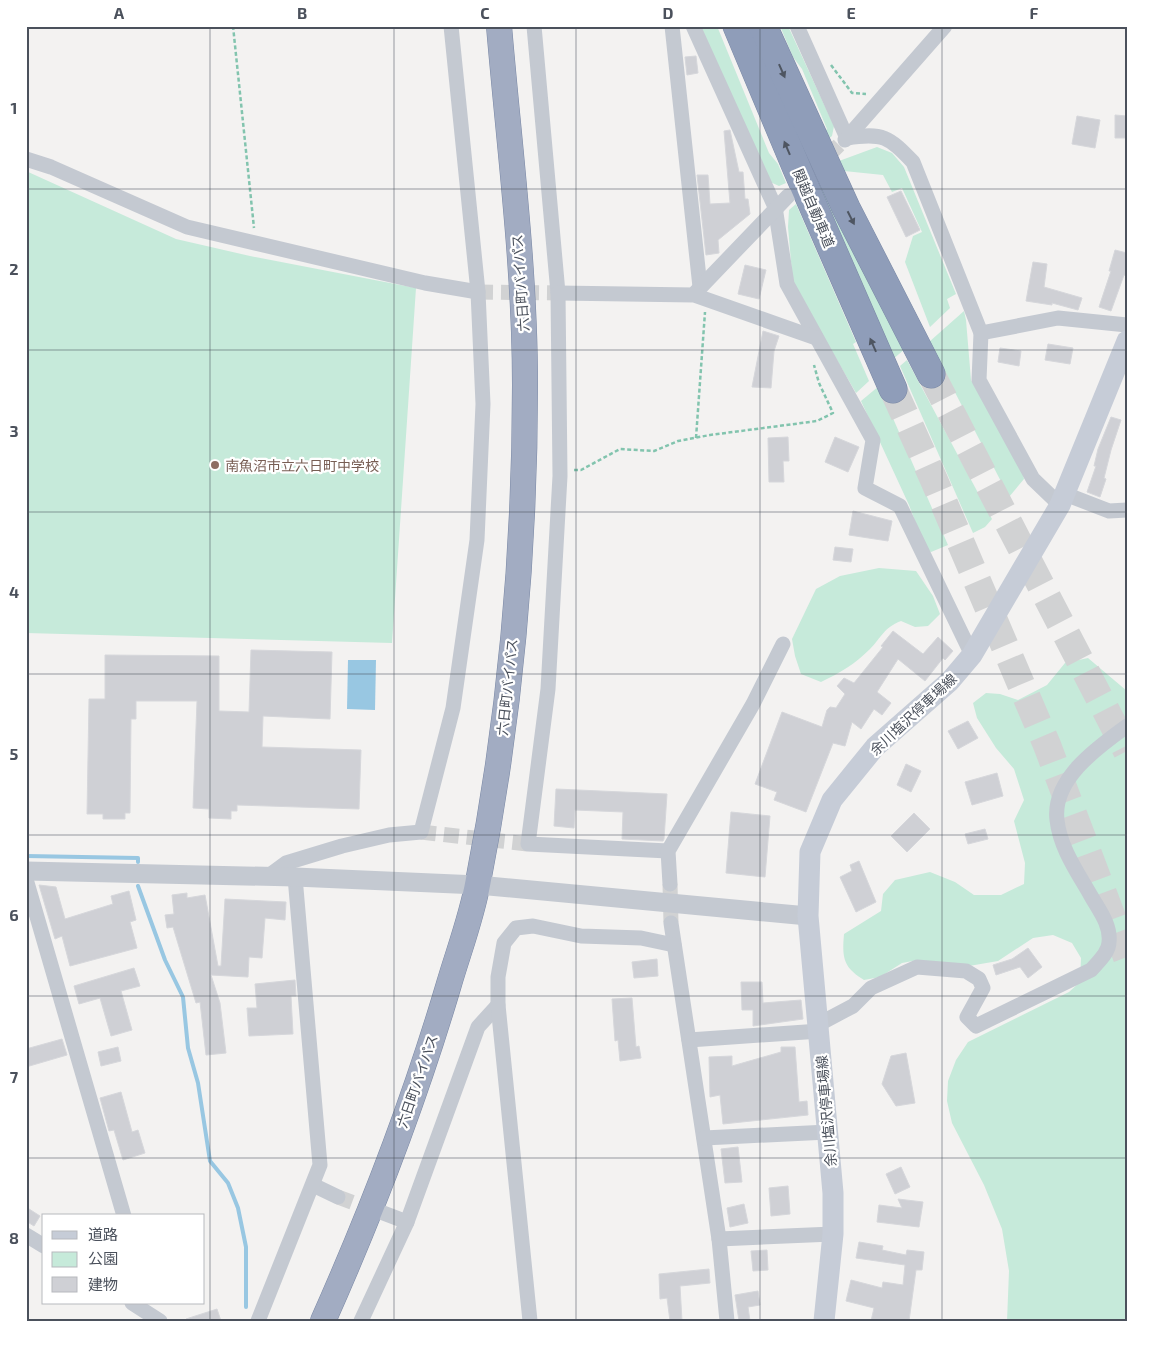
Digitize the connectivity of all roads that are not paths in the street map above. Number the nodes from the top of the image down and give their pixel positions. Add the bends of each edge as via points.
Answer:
1 (451, 26) edge
2 (499, 26) edge
3 (534, 26) edge
4 (672, 26) edge
5 (693, 26) edge
6 (737, 26) edge
7 (763, 26) edge
8 (797, 26) edge
9 (945, 26) edge
10 (843, 142) junction
11 (26, 159) edge
12 (788, 196) tunnel mouth
13 (775, 208) junction
14 (478, 292) junction
15 (558, 292) junction
16 (700, 294) junction
17 (1127, 325) edge
18 (981, 333) junction
19 (816, 338) junction
20 (1127, 341) edge
21 (931, 374) tunnel mouth
22 (893, 389) tunnel mouth
23 (1062, 500) junction
24 (1127, 510) edge
25 (784, 644) dead end
26 (972, 655) junction
27 (1127, 726) edge
28 (668, 852) junction
29 (26, 871) edge
30 (267, 876) junction
31 (295, 877) junction
32 (26, 879) edge
33 (670, 884) tunnel mouth
34 (478, 885) junction
35 (808, 916) junction
36 (671, 923) tunnel mouth
37 (674, 945) junction
38 (498, 1005) junction
39 (819, 1028) junction
40 (688, 1040) junction
41 (828, 1132) junction
42 (704, 1138) junction
43 (313, 1185) junction
44 (338, 1196) tunnel mouth
45 (378, 1211) tunnel mouth
46 (123, 1214) edge
47 (406, 1222) junction
48 (833, 1234) junction
49 (26, 1235) edge
50 (719, 1239) junction
51 (42, 1245) edge
52 (134, 1304) edge
53 (154, 1314) edge
54 (258, 1321) edge
55 (323, 1321) edge
56 (361, 1321) edge
57 (530, 1321) edge
58 (726, 1321) edge
59 (824, 1321) edge

1 - 14 street
2 - 34 highway, 六日町バイパス via 520,278 525,382 524,488 503,728
3 - 15 street
4 - 16 street
5 - 13 street
22 -> 6 highway, 関越自動車道
7 -> 21 highway, 関越自動車道 via 846,208
8 - 10 street
9 - 10 street
10 - 18 street via 872,134 895,143 913,162
11 - 14 street via 186,227 424,283
12 - 13 street
13 - 16 street
13 - 19 street via 787,284
14 - 30 street via 483,404 477,540 453,708 421,832 389,835 342,846 286,863
15 - 16 street
15 - 28 street via 560,476 548,689 528,844
16 - 19 street
17 - 18 street via 1058,318
18 - 23 street via 979,380 1033,479
19 - 26 street via 873,440 865,488 900,506
20 - 23 main road, 余川塩沢停車場線
23 - 24 street via 1109,511
23 - 26 main road, 余川塩沢停車場線
25 - 28 street
26 - 35 main road, 余川塩沢停車場線 via 950,681 874,748 832,800 810,852
27 - 39 street via 1102,744 1072,774 1060,794 1056,819 1072,862 1106,922 1110,943 1090,970 976,1026 967,1017 983,988 980,979 966,971 917,967 871,988 853,1006
28 - 33 street
29 - 30 street
30 - 31 street
31 - 34 street
31 - 43 street via 320,1165
32 - 46 street
34 - 35 street
34 - 55 highway, 六日町バイパス via 433,1038 394,1150
35 - 39 main road, 余川塩沢停車場線
36 - 37 street
37 - 38 street via 641,938 580,936 533,926 516,928 504,943 498,978
37 - 40 street
38 - 47 street via 478,1027
38 - 57 street
39 - 40 street
39 - 41 main road, 余川塩沢停車場線
40 - 42 street
41 - 42 street
41 - 48 main road, 余川塩沢停車場線
42 - 50 street
43 - 44 street
43 - 54 street
45 - 47 street
47 - 56 street
48 - 50 street
48 - 59 main road, 余川塩沢停車場線
49 - 51 street
50 - 58 street
52 - 53 street

